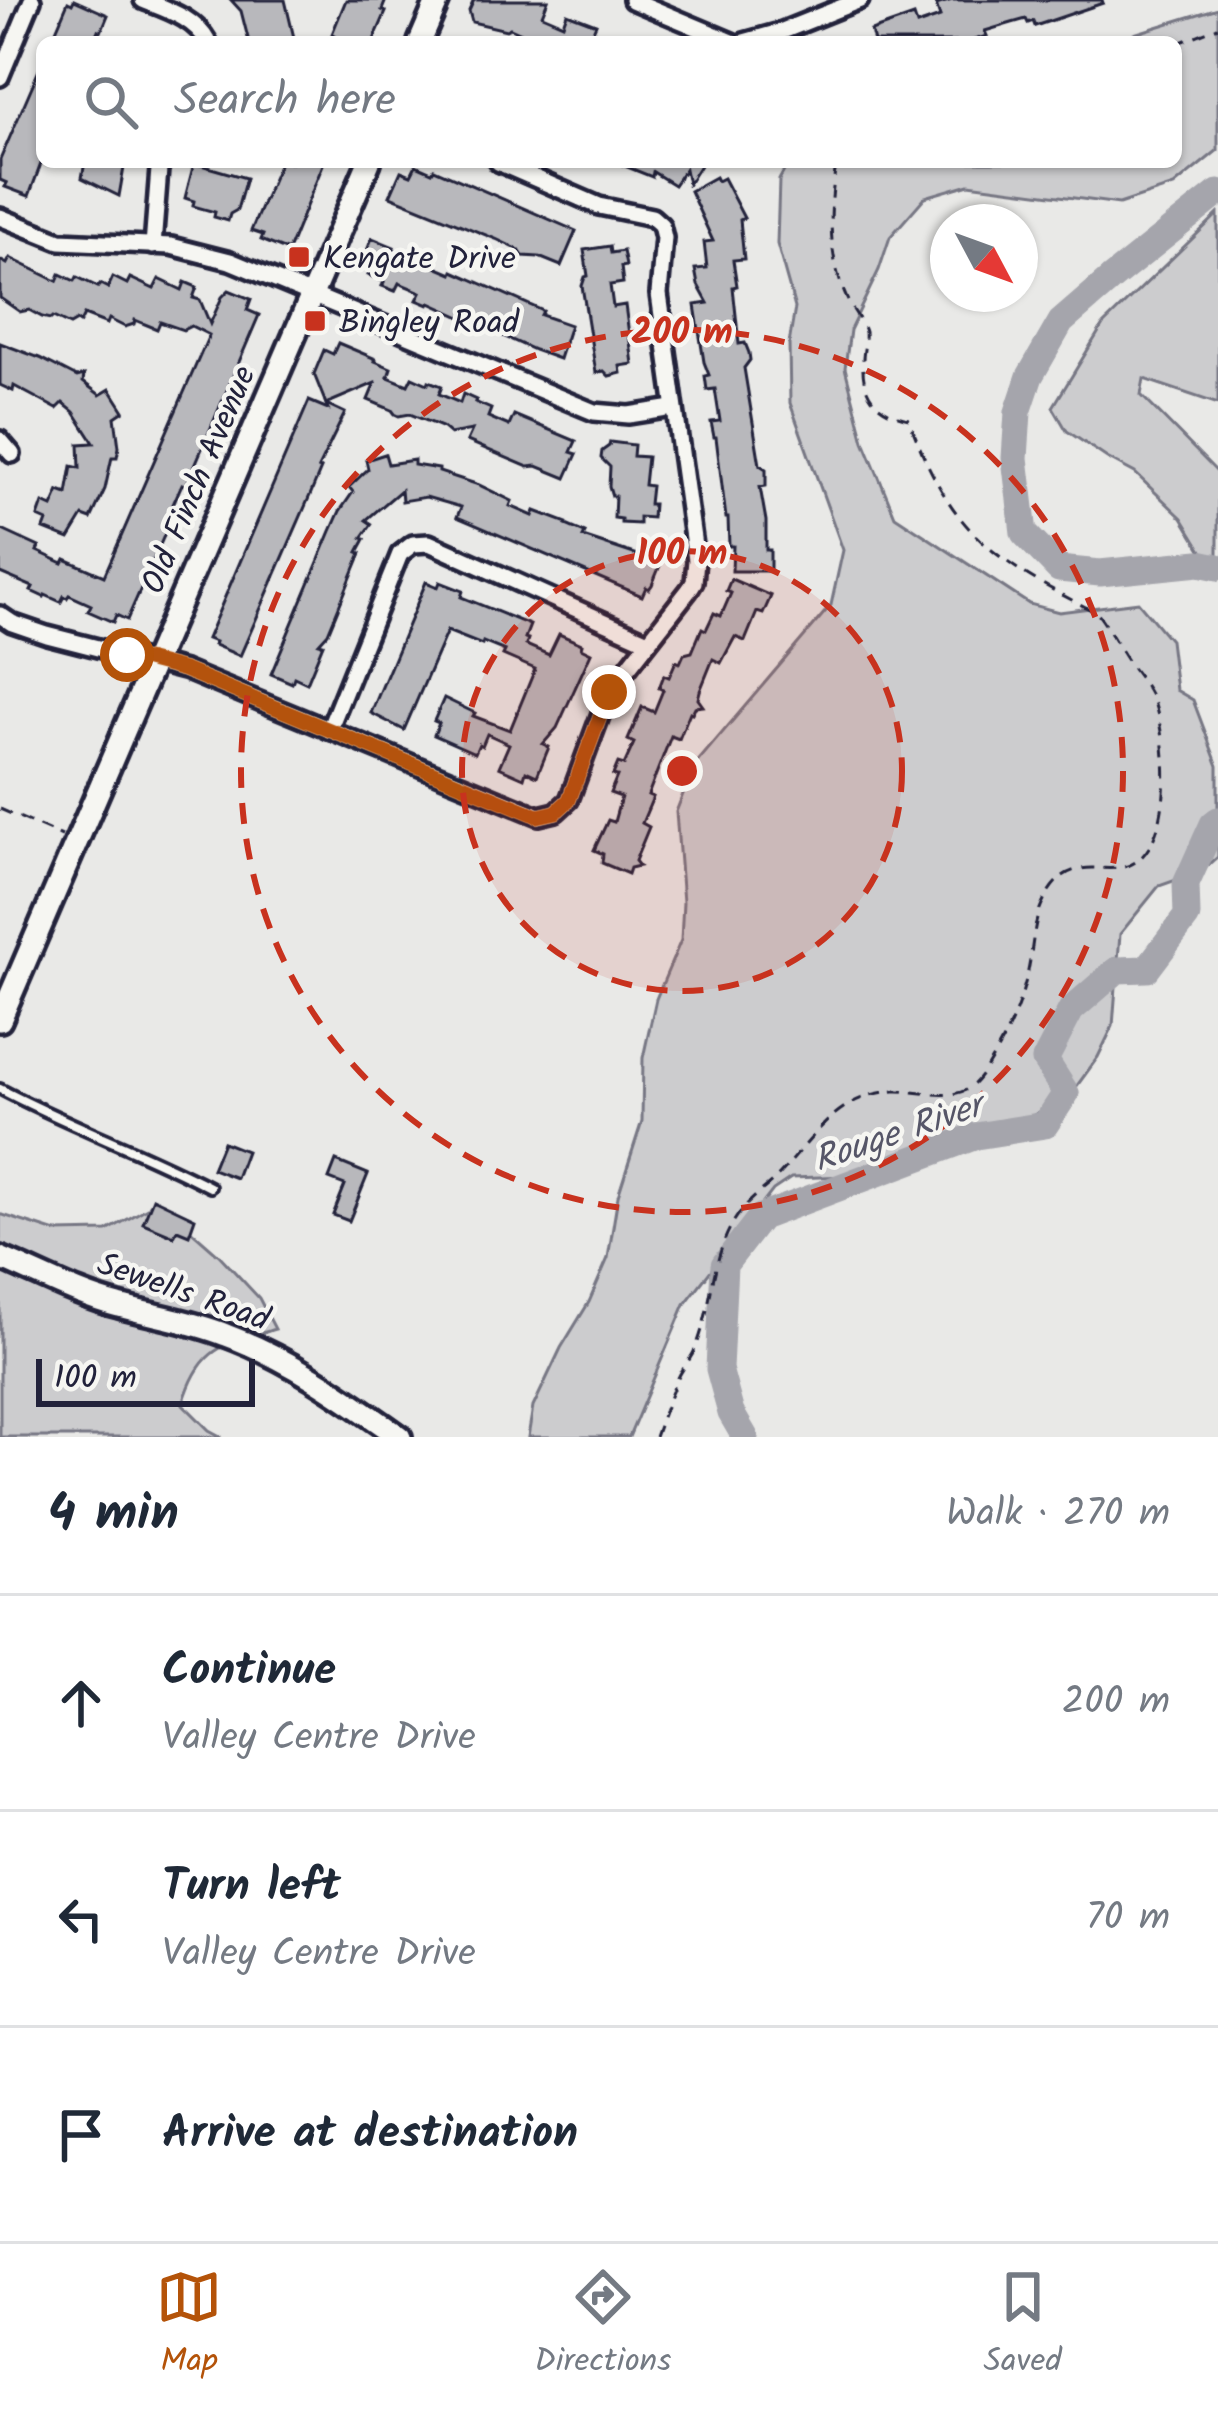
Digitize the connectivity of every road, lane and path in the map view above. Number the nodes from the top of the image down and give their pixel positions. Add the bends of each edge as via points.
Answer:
1 (32, 0) edge
2 (143, 0) edge
3 (438, 0) edge
4 (632, 0) edge
5 (860, 0) edge
6 (1218, 27) edge
7 (205, 36) edge
8 (423, 36) edge
9 (718, 36) edge
10 (766, 36) edge
11 (1182, 42) edge
12 (0, 76) edge
13 (159, 168) edge
14 (366, 168) edge
15 (512, 168) edge
16 (838, 168) edge
17 (0, 217) edge
18 (153, 246) junction
19 (311, 296) junction
20 (673, 409) junction
21 (0, 440) edge
22 (12, 454) dead end
23 (0, 615) edge
24 (648, 641) junction
25 (154, 663) junction
26 (329, 730) junction
27 (0, 808) edge
28 (75, 842) junction
29 (0, 1020) edge
30 (0, 1089) edge
31 (210, 1187) dead end
32 (0, 1258) edge
33 (400, 1437) edge
34 (655, 1437) edge

1 - 12 street
2 - 7 street
3 - 8 street
4 - 9 street
5 - 10 street
6 - 11 path
13 - 18 street
14 - 19 street, Old Finch Avenue
15 - 20 street via 661,226 659,294
16 - 34 path via 830,237 865,333 867,392 888,414 909,418 924,461 971,530 1097,614 1139,676 1162,737 1159,826 1136,862 1072,871 1046,895 1016,1012 976,1082 952,1094 864,1096 833,1114 746,1204 731,1224 696,1349
17 - 18 street via 60,241
18 - 19 street via 230,261
19 - 20 street via 594,412
19 - 25 street, Old Finch Avenue
20 - 24 street via 696,570
21 - 22 street
23 - 25 street
24 - 26 street via 609,692 569,800 545,816
24 - 26 street via 429,544 413,544 400,554
25 - 26 street
25 - 28 street, Old Finch Avenue
27 - 28 path
28 - 29 street, Old Finch Avenue
30 - 31 lane
32 - 33 street, Sewells Road via 115,1306 228,1335 326,1386

